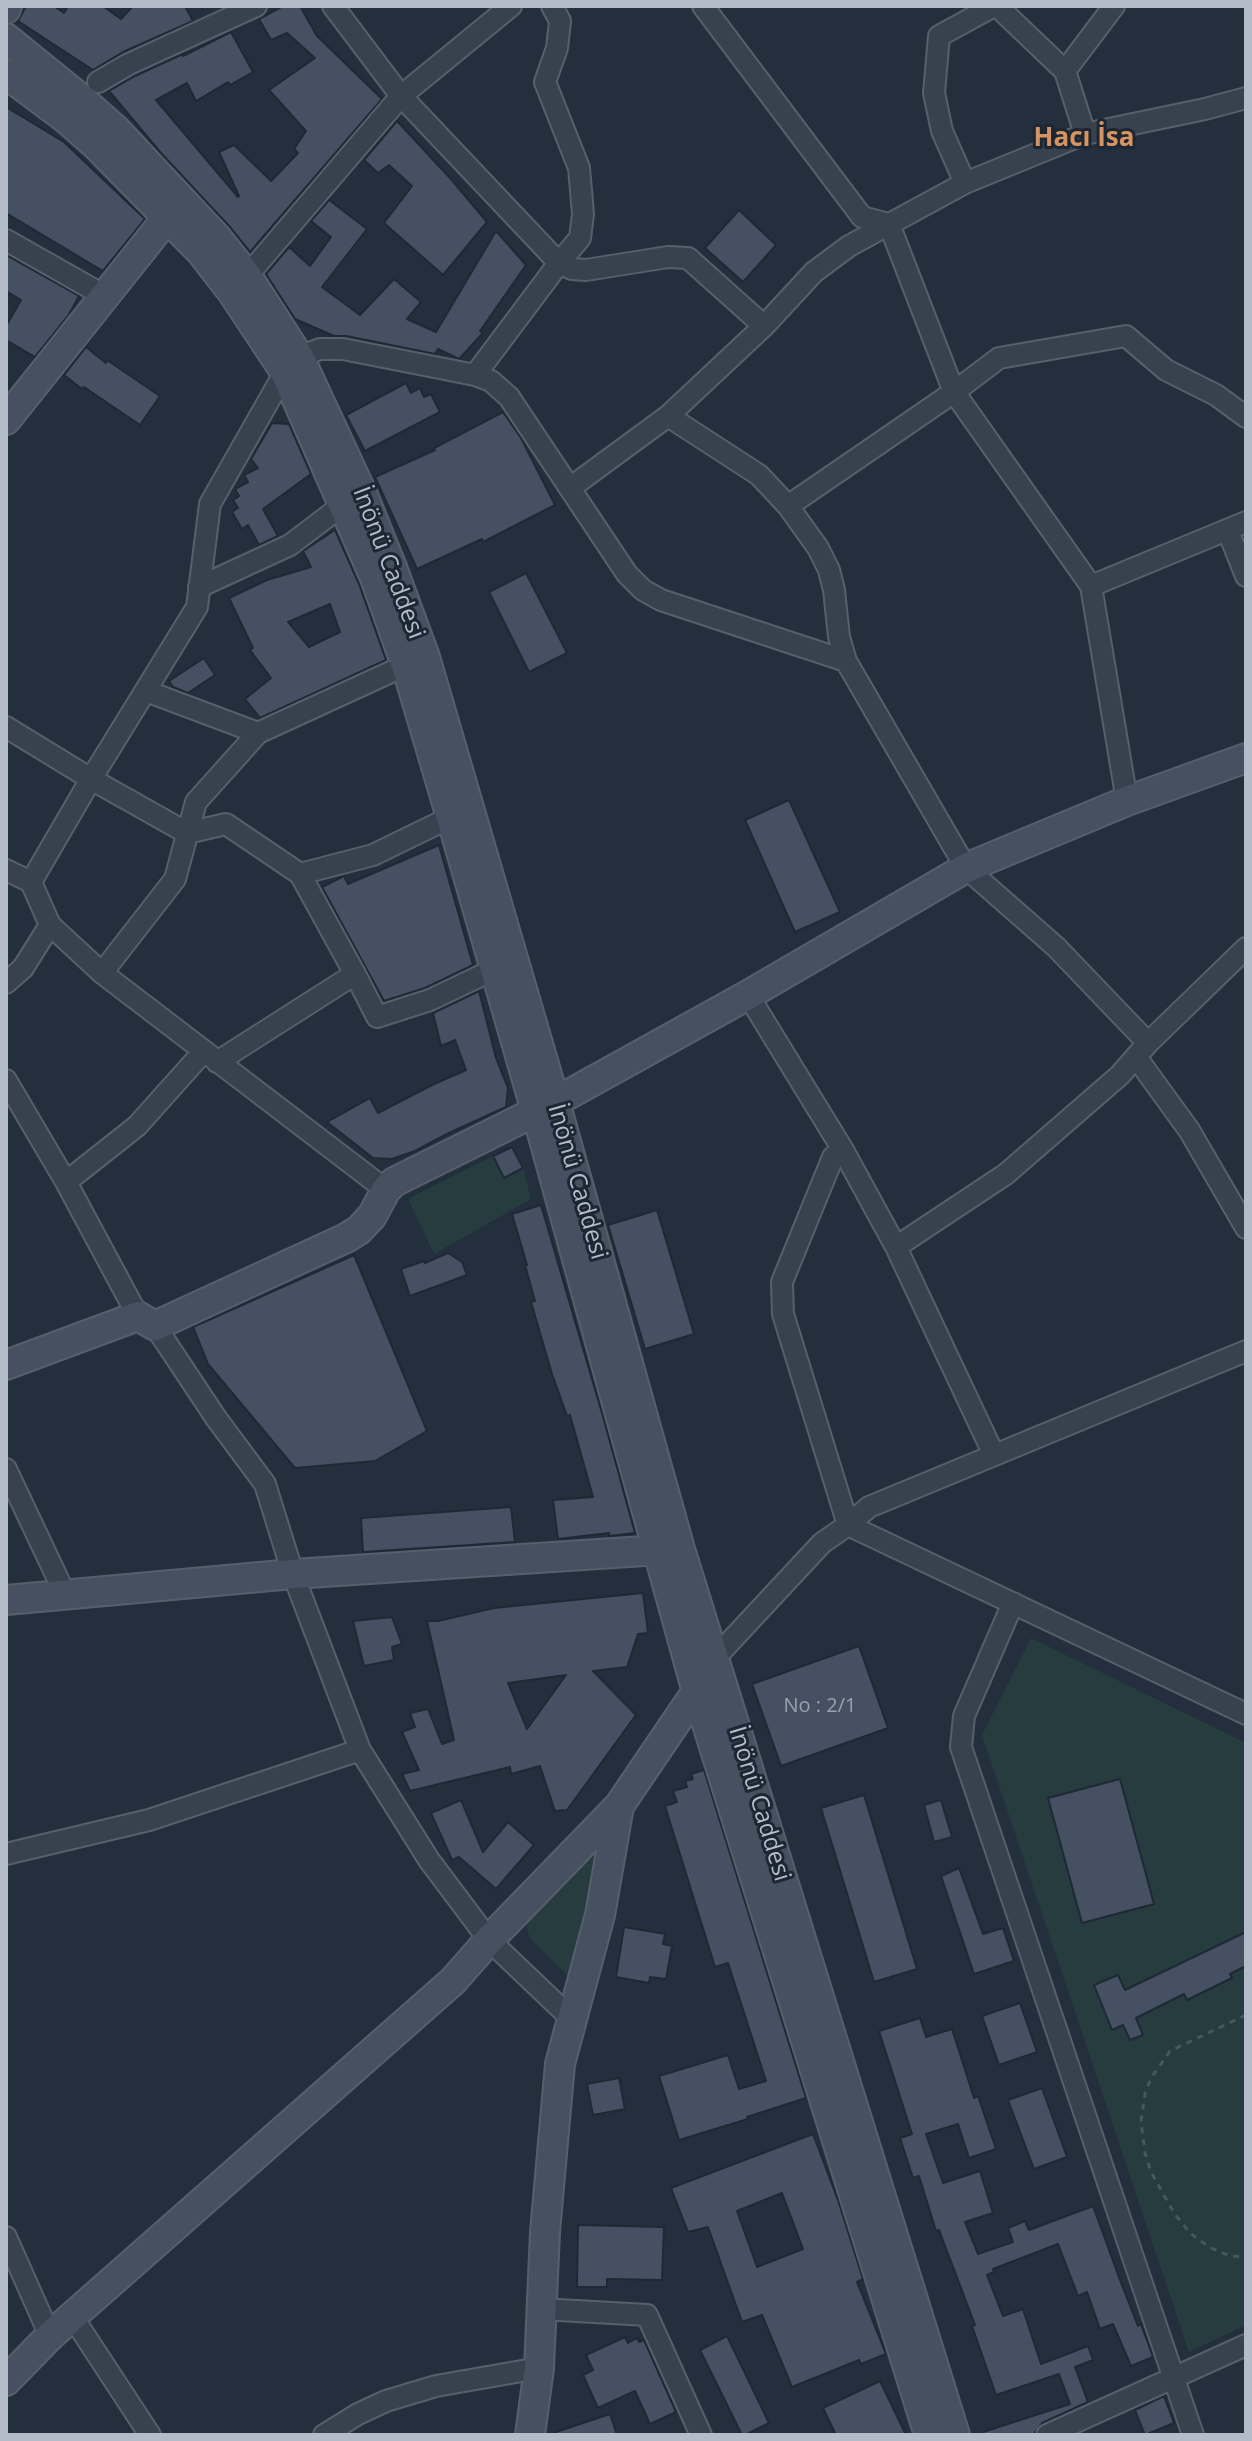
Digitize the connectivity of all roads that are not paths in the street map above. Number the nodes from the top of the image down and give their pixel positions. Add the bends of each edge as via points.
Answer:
1 (256, 6) edge
2 (333, 6) edge
3 (511, 6) edge
4 (552, 6) edge
5 (995, 6) edge
6 (1114, 6) edge
7 (708, 8) edge
8 (6, 38) edge
9 (1065, 71) junction
10 (6, 74) edge
11 (98, 82) dead end
12 (401, 96) junction
13 (1246, 98) edge
14 (1085, 134) junction
15 (965, 183) junction
16 (167, 218) junction
17 (889, 224) junction
18 (6, 240) edge
19 (559, 263) junction
20 (247, 276) junction
21 (103, 295) junction
22 (764, 326) junction
23 (292, 364) junction
24 (475, 375) junction
25 (954, 392) junction
26 (668, 416) junction
27 (1246, 417) edge
28 (6, 420) edge
29 (570, 488) junction
30 (344, 504) junction
31 (788, 506) junction
32 (1237, 526) edge
33 (1246, 576) edge
34 (1091, 586) junction
35 (199, 587) junction
36 (846, 661) junction
37 (406, 665) junction
38 (146, 691) junction
39 (6, 727) edge
40 (258, 733) junction
41 (1246, 758) edge
42 (91, 779) junction
43 (1127, 801) junction
44 (451, 817) junction
45 (187, 833) junction
46 (966, 868) junction
47 (6, 870) edge
48 (300, 874) junction
49 (31, 882) junction
50 (50, 925) junction
51 (1246, 948) edge
52 (495, 969) junction
53 (102, 973) junction
54 (355, 974) junction
55 (6, 983) edge
56 (748, 995) junction
57 (1142, 1050) junction
58 (210, 1057) junction
59 (6, 1080) edge
60 (545, 1106) junction
61 (843, 1150) junction
62 (66, 1182) junction
63 (386, 1190) junction
64 (1246, 1228) edge
65 (896, 1247) junction
66 (146, 1321) junction
67 (1246, 1351) edge
68 (6, 1365) edge
69 (994, 1455) junction
70 (6, 1469) edge
71 (848, 1525) junction
72 (669, 1550) junction
73 (293, 1574) junction
74 (65, 1594) junction
75 (6, 1600) edge
76 (1013, 1603) junction
77 (714, 1659) junction
78 (697, 1692) junction
79 (1246, 1714) edge
80 (360, 1750) junction
81 (619, 1806) junction
82 (6, 1854) edge
83 (489, 1940) junction
84 (574, 2021) junction
85 (6, 2237) edge
86 (541, 2309) junction
87 (72, 2316) junction
88 (50, 2336) junction
89 (1246, 2345) edge
90 (539, 2368) junction
91 (1172, 2377) junction
92 (6, 2381) edge
93 (150, 2435) edge
94 (324, 2435) edge
95 (530, 2435) edge
96 (701, 2435) edge
97 (929, 2435) edge
98 (955, 2435) edge
99 (1047, 2435) edge
100 (1193, 2435) edge

1 - 11 street
2 - 12 street
3 - 12 street
4 - 19 street via 560,21 545,82 579,168 583,214 580,238
5 - 9 street
5 - 15 street via 939,36 934,93 942,131
6 - 9 street
7 - 17 street via 862,217
8 - 20 main road, İnönü Caddesi via 116,130
9 - 14 street
10 - 16 main road, İnönü Caddesi via 96,145
12 - 19 street
12 - 20 street
13 - 14 street
14 - 15 street
15 - 17 street
16 - 21 main road
16 - 23 main road, İnönü Caddesi
17 - 22 street via 814,272
17 - 25 street
18 - 21 street
19 - 22 street via 586,270 688,258
19 - 24 street
20 - 23 main road, İnönü Caddesi
21 - 28 main road
22 - 26 street
23 - 24 street via 320,349 343,349
23 - 30 main road, İnönü Caddesi
23 - 35 street via 210,504
23 - 60 main road, İnönü Caddesi via 362,493 425,657
24 - 29 street via 509,397
25 - 27 street via 999,358 1126,336 1166,370
25 - 31 street
25 - 34 street
26 - 29 street
26 - 31 street via 759,475
29 - 36 street via 643,590
30 - 35 street via 290,545
30 - 37 main road, İnönü Caddesi
31 - 36 street via 829,570
32 - 33 street
32 - 34 street
34 - 43 street
35 - 38 street via 197,607
36 - 46 street
37 - 40 street
37 - 44 main road, İnönü Caddesi
38 - 40 street
38 - 42 street
39 - 42 street
40 - 45 street via 196,802
41 - 43 main road
42 - 45 street
42 - 49 street
43 - 46 main road
44 - 48 street via 373,855
44 - 52 main road, İnönü Caddesi
45 - 48 street via 226,824
45 - 53 street via 175,879
46 - 56 main road
46 - 57 street via 1056,947
47 - 49 street
48 - 54 street
49 - 50 street
50 - 53 street
50 - 55 street via 23,968
51 - 57 street
52 - 54 street via 430,1000 377,1017
52 - 60 main road, İnönü Caddesi
53 - 58 street
54 - 58 street
56 - 60 main road
56 - 61 street
57 - 64 street
57 - 65 street via 1006,1174
58 - 62 street via 137,1126
58 - 63 street
59 - 62 street
60 - 63 main road
60 - 72 main road, İnönü Caddesi
61 - 65 street
61 - 71 street via 833,1157 782,1282 783,1314
62 - 66 street
63 - 66 main road via 372,1216 346,1238
65 - 69 street
66 - 68 main road
66 - 73 street via 265,1484
67 - 69 street
69 - 71 street via 869,1507
70 - 74 street
71 - 76 street
71 - 77 street via 822,1543
72 - 73 main road
72 - 77 main road, İnönü Caddesi
72 - 78 main road, İnönü Caddesi
73 - 74 main road
73 - 80 street
74 - 75 main road
76 - 79 street
76 - 91 street via 964,1716 961,1747
77 - 78 main road
77 - 98 main road, İnönü Caddesi
78 - 81 main road
78 - 97 main road, İnönü Caddesi
80 - 82 street via 149,1820
80 - 83 street via 429,1860
81 - 83 main road
81 - 84 main road
83 - 84 street
83 - 87 main road via 453,1981
84 - 86 main road via 560,2064
85 - 88 street
86 - 90 main road
86 - 96 street via 647,2315
87 - 88 main road
87 - 93 street
88 - 92 main road
89 - 91 street
90 - 94 street via 436,2386 386,2401
90 - 95 main road
91 - 99 street
91 - 100 street

